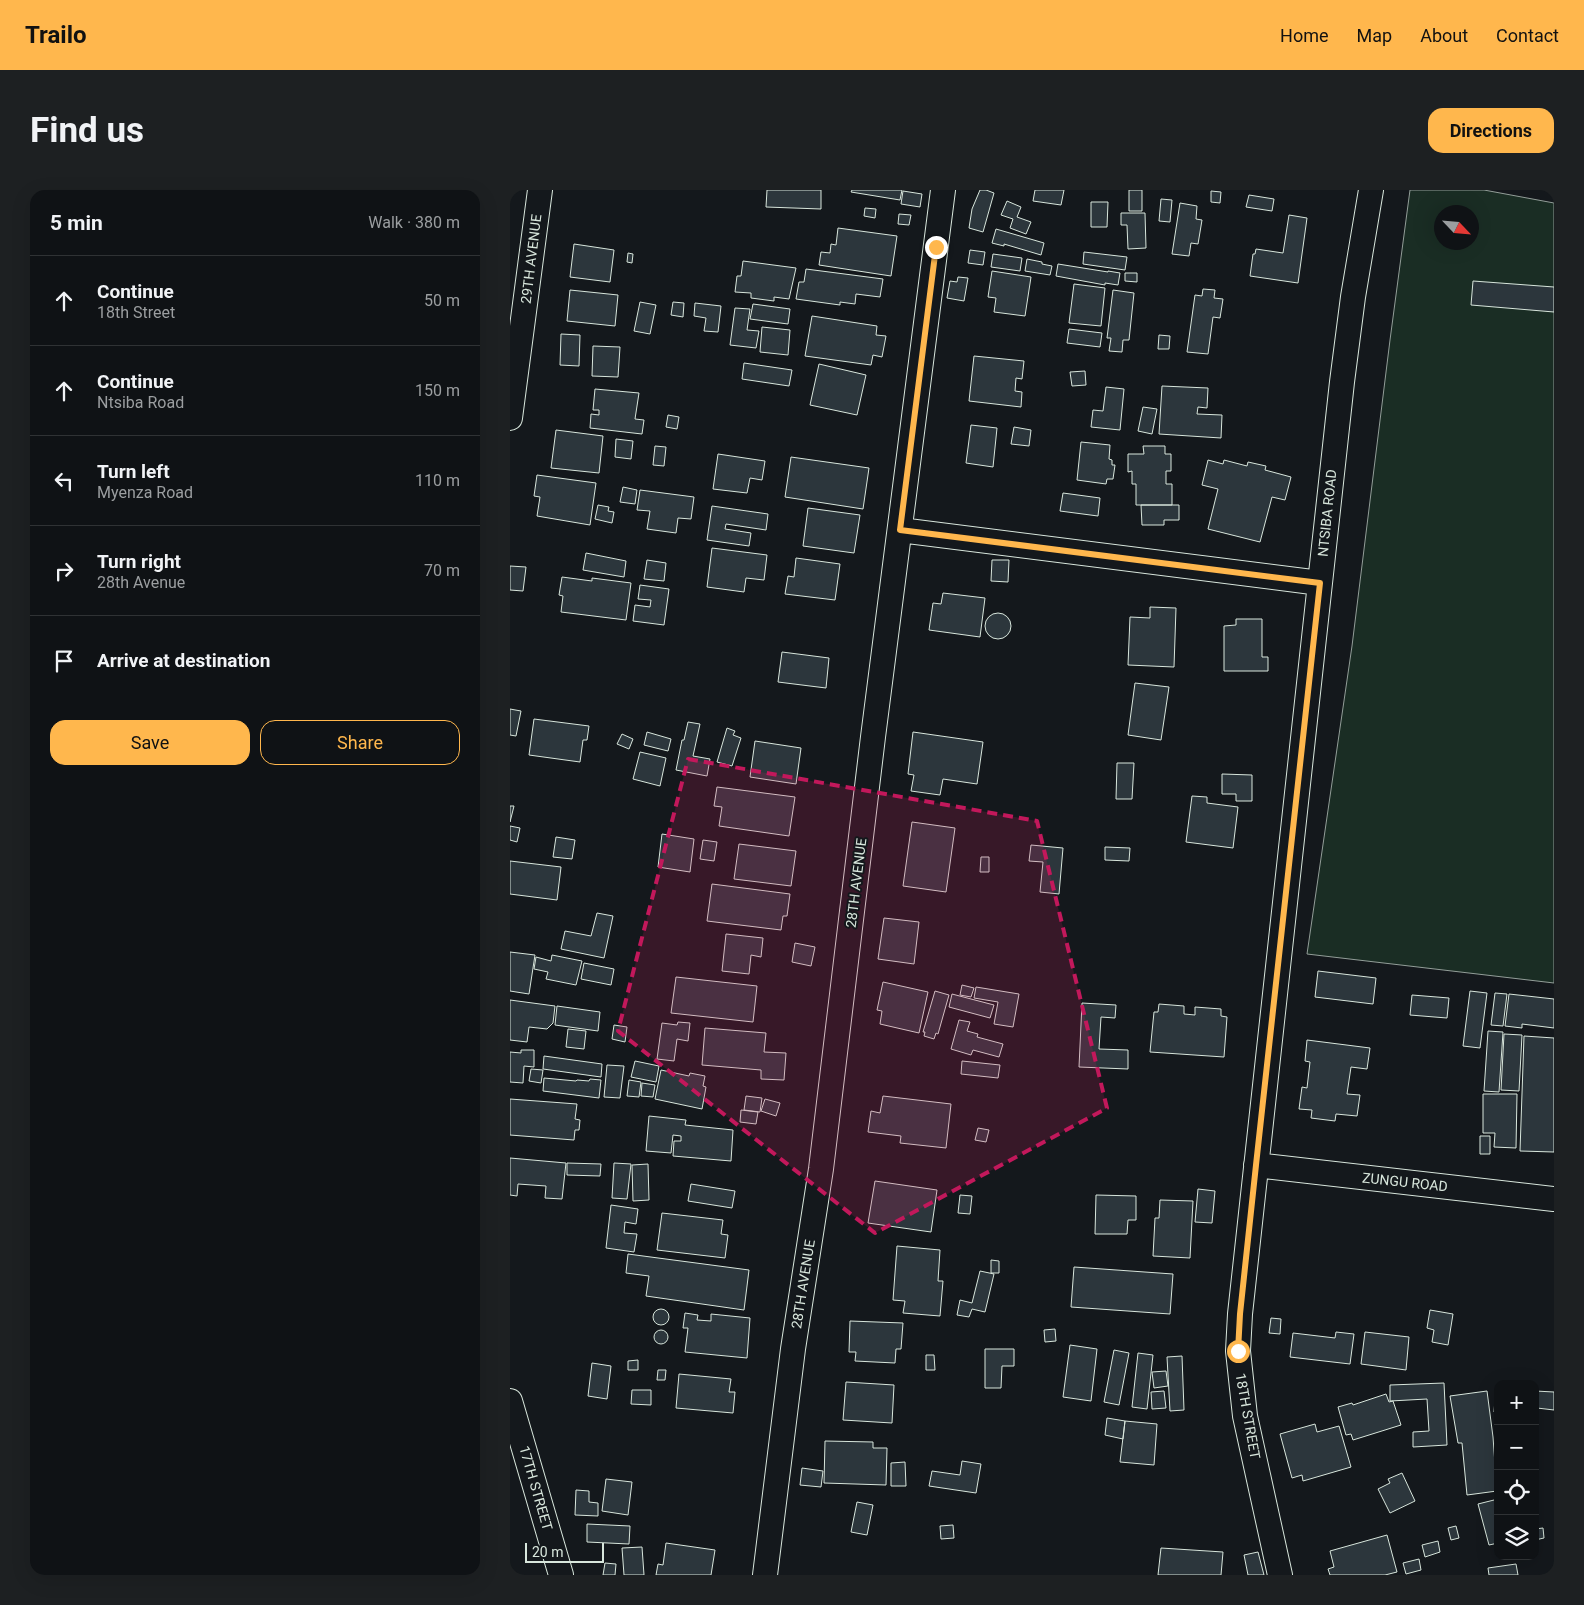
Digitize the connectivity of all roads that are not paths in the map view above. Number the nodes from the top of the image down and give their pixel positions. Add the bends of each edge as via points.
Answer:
1 (540, 190) edge
2 (944, 190) edge
3 (1371, 190) edge
4 (510, 418) edge
5 (900, 530) junction
6 (1320, 583) junction
7 (1256, 1165) junction
8 (1554, 1199) edge
9 (510, 1401) edge
10 (562, 1575) edge
11 (765, 1575) edge
12 (1280, 1575) edge

1 - 4 street, 29TH AVENUE
2 - 5 street, 28TH AVENUE
3 - 6 street, NTSIBA ROAD via 1352,307
5 - 6 street
5 - 11 street, 28TH AVENUE via 821,1169 793,1349
6 - 7 street, NTSIBA ROAD
7 - 8 street, ZUNGU ROAD
7 - 12 street, 18TH STREET via 1238,1351 1246,1416
9 - 10 street, 17TH STREET

